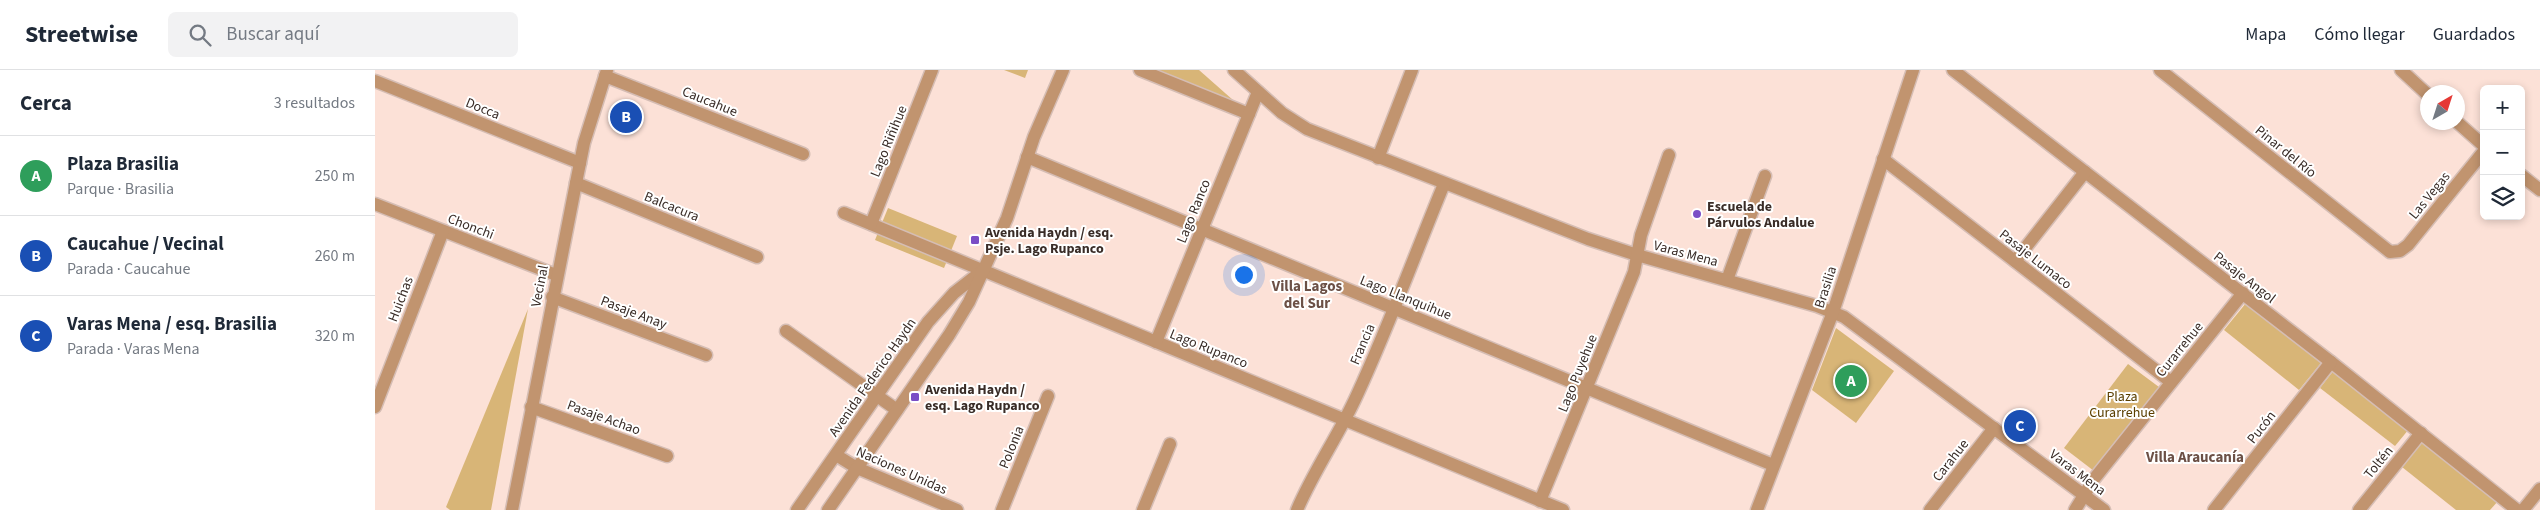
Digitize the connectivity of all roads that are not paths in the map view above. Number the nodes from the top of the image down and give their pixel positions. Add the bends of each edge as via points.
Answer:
1 (932, 70) edge
2 (1063, 70) edge
3 (1140, 70) edge
4 (1412, 70) edge
5 (1913, 70) edge
6 (1953, 70) edge
7 (2160, 70) edge
8 (2401, 70) edge
9 (1240, 72) edge
10 (606, 73) edge
11 (375, 81) edge
12 (2420, 88) edge
13 (1258, 92) junction
14 (1249, 114) junction
15 (2465, 129) edge
16 (2480, 142) edge
17 (803, 154) dead end
18 (1669, 155) dead end
19 (2480, 156) edge
20 (1027, 157) junction
21 (1378, 158) junction
22 (1883, 159) junction
23 (580, 163) junction
24 (2085, 172) junction
25 (1765, 176) dead end
26 (2525, 178) edge
27 (576, 183) junction
28 (1444, 184) junction
29 (2540, 190) edge
30 (375, 204) edge
31 (844, 213) dead end
32 (871, 224) junction
33 (1202, 229) junction
34 (443, 231) junction
35 (2395, 252) joint
36 (1637, 255) junction
37 (757, 257) dead end
38 (2015, 261) junction
39 (982, 271) junction
40 (556, 275) junction
41 (1727, 280) junction
42 (2243, 294) junction
43 (552, 297) junction
44 (1393, 308) junction
45 (1833, 312) junction
46 (786, 331) dead end
47 (1156, 342) junction
48 (706, 355) dead end
49 (2331, 362) junction
50 (2171, 382) junction
51 (1587, 388) junction
52 (877, 395) junction
53 (1048, 396) dead end
54 (375, 407) edge
55 (531, 407) junction
56 (897, 410) junction
57 (1345, 421) junction
58 (1995, 428) junction
59 (2421, 432) junction
60 (1170, 444) dead end
61 (836, 455) junction
62 (667, 456) dead end
63 (1773, 465) junction
64 (857, 468) junction
65 (2540, 489) edge
66 (2084, 495) junction
67 (1540, 500) junction
68 (512, 510) edge
69 (797, 510) edge
70 (828, 510) edge
71 (957, 510) edge
72 (1002, 510) edge
73 (1143, 510) edge
74 (1297, 510) edge
75 (1563, 510) edge
76 (1757, 510) edge
77 (1930, 510) edge
78 (2075, 510) edge
79 (2104, 510) edge
80 (2214, 510) edge
81 (2359, 510) edge
82 (2517, 510) edge
83 (2523, 510) edge

1 - 32 street, Lago Riñihue
2 - 20 street, Avenida Federico Haydn
3 - 14 street
4 - 21 street
5 - 22 street, Brasilia
6 - 24 street, Pasaje Angol
7 - 35 street, Pinar del Río via 2382,247
8 - 12 street
9 - 13 street, Varas Mena
10 - 17 street, Caucahue
10 - 23 street, Vecinal
11 - 23 street, Docca
13 - 14 street, Lago Ranco
13 - 21 street, Varas Mena via 1307,129
14 - 33 street, Lago Ranco
15 - 16 street
18 - 36 street, Lago Puyehue
19 - 35 street, Las Vegas via 2408,246
20 - 33 street, Lago Llanquihue
20 - 39 street, Avenida Federico Haydn via 1007,218
21 - 28 street, Varas Mena
22 - 38 street, Pasaje Lumaco
22 - 45 street, Brasilia
23 - 27 street, Vecinal
24 - 38 street
24 - 42 street, Pasaje Angol
25 - 41 street
26 - 29 street
27 - 37 street, Balcacura
27 - 40 street, Vecinal
28 - 36 street, Varas Mena
28 - 44 street, Francia
30 - 34 street, Chonchi
31 - 32 street, Lago Rupanco
32 - 39 street, Lago Rupanco
33 - 44 street, Lago Llanquihue
33 - 47 street, Lago Ranco
34 - 40 street, Chonchi
34 - 54 street, Huichas
36 - 41 street, Varas Mena
36 - 51 street, Lago Puyehue via 1634,272
38 - 50 street, Pasaje Lumaco
39 - 47 street, Lago Rupanco
39 - 52 street, Avenida Federico Haydn via 941,307
39 - 56 street, Avenida Federico Haydn via 959,319
40 - 43 street, Vecinal
41 - 45 street, Varas Mena
42 - 49 street, Pasaje Angol
42 - 50 street, Curarrehue
43 - 48 street, Pasaje Anay
43 - 55 street, Vecinal
44 - 51 street, Lago Llanquihue
44 - 57 street, Francia
45 - 58 street, Varas Mena via 1856,324
45 - 63 street, Brasilia
46 - 52 street
47 - 57 street, Lago Rupanco
49 - 59 street, Pasaje Angol
49 - 80 street, Pucón
50 - 66 street, Curarrehue
51 - 63 street, Lago Llanquihue
51 - 67 street, Lago Puyehue
52 - 56 street
52 - 61 street, Avenida Federico Haydn
53 - 72 street, Polonia
55 - 62 street, Pasaje Achao
55 - 68 street, Vecinal
56 - 64 street, Avenida Federico Haydn
57 - 67 street, Lago Rupanco
57 - 74 street, Francia via 1314,473
58 - 66 street, Varas Mena
58 - 77 street, Carahue
59 - 81 street, Toltén
59 - 82 street, Pasaje Angol
60 - 73 street
61 - 64 street, Naciones Unidas
61 - 69 street, Avenida Federico Haydn
63 - 76 street, Brasilia
64 - 70 street, Avenida Federico Haydn
64 - 71 street, Naciones Unidas
65 - 83 street
66 - 78 street, Curarrehue
66 - 79 street, Varas Mena
67 - 75 street, Lago Rupanco

